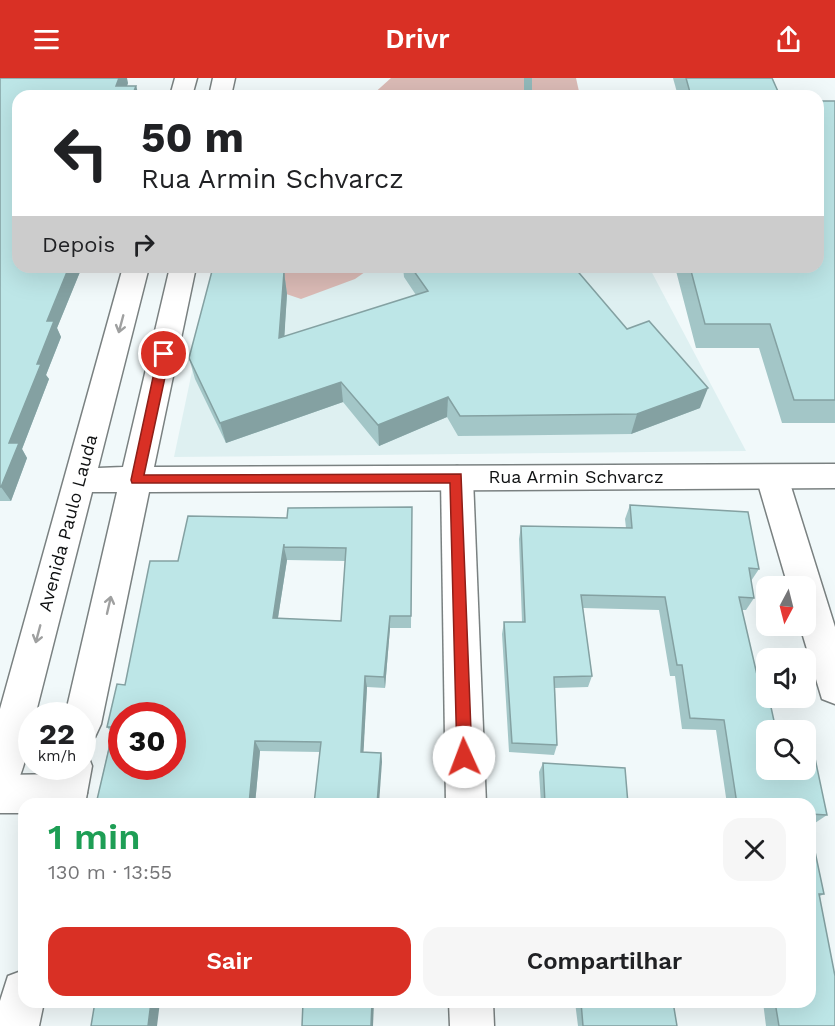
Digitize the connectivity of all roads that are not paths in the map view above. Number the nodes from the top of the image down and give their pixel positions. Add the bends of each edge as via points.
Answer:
1 (134, 273) edge
2 (182, 273) edge
3 (835, 476) edge
4 (772, 477) junction
5 (456, 478) junction
6 (79, 480) junction
7 (137, 480) junction
8 (802, 576) edge
9 (816, 624) edge
10 (835, 687) edge
11 (87, 702) edge
12 (0, 778) edge
13 (68, 788) edge
14 (0, 794) edge
15 (466, 798) edge
16 (20, 1008) edge
17 (471, 1008) edge
18 (16, 1026) edge
19 (472, 1026) edge

1 -> 6 street, Avenida Paulo Lauda
2 - 7 street
3 - 4 street, Rua Armin Schvarcz
4 - 5 street, Rua Armin Schvarcz
4 - 8 street
5 - 7 street, Rua Armin Schvarcz
5 - 15 street
6 - 7 street, Rua Armin Schvarcz
6 -> 12 street, Avenida Paulo Lauda
11 -> 7 street
9 - 10 street
13 - 14 street
16 - 18 street
17 - 19 street

